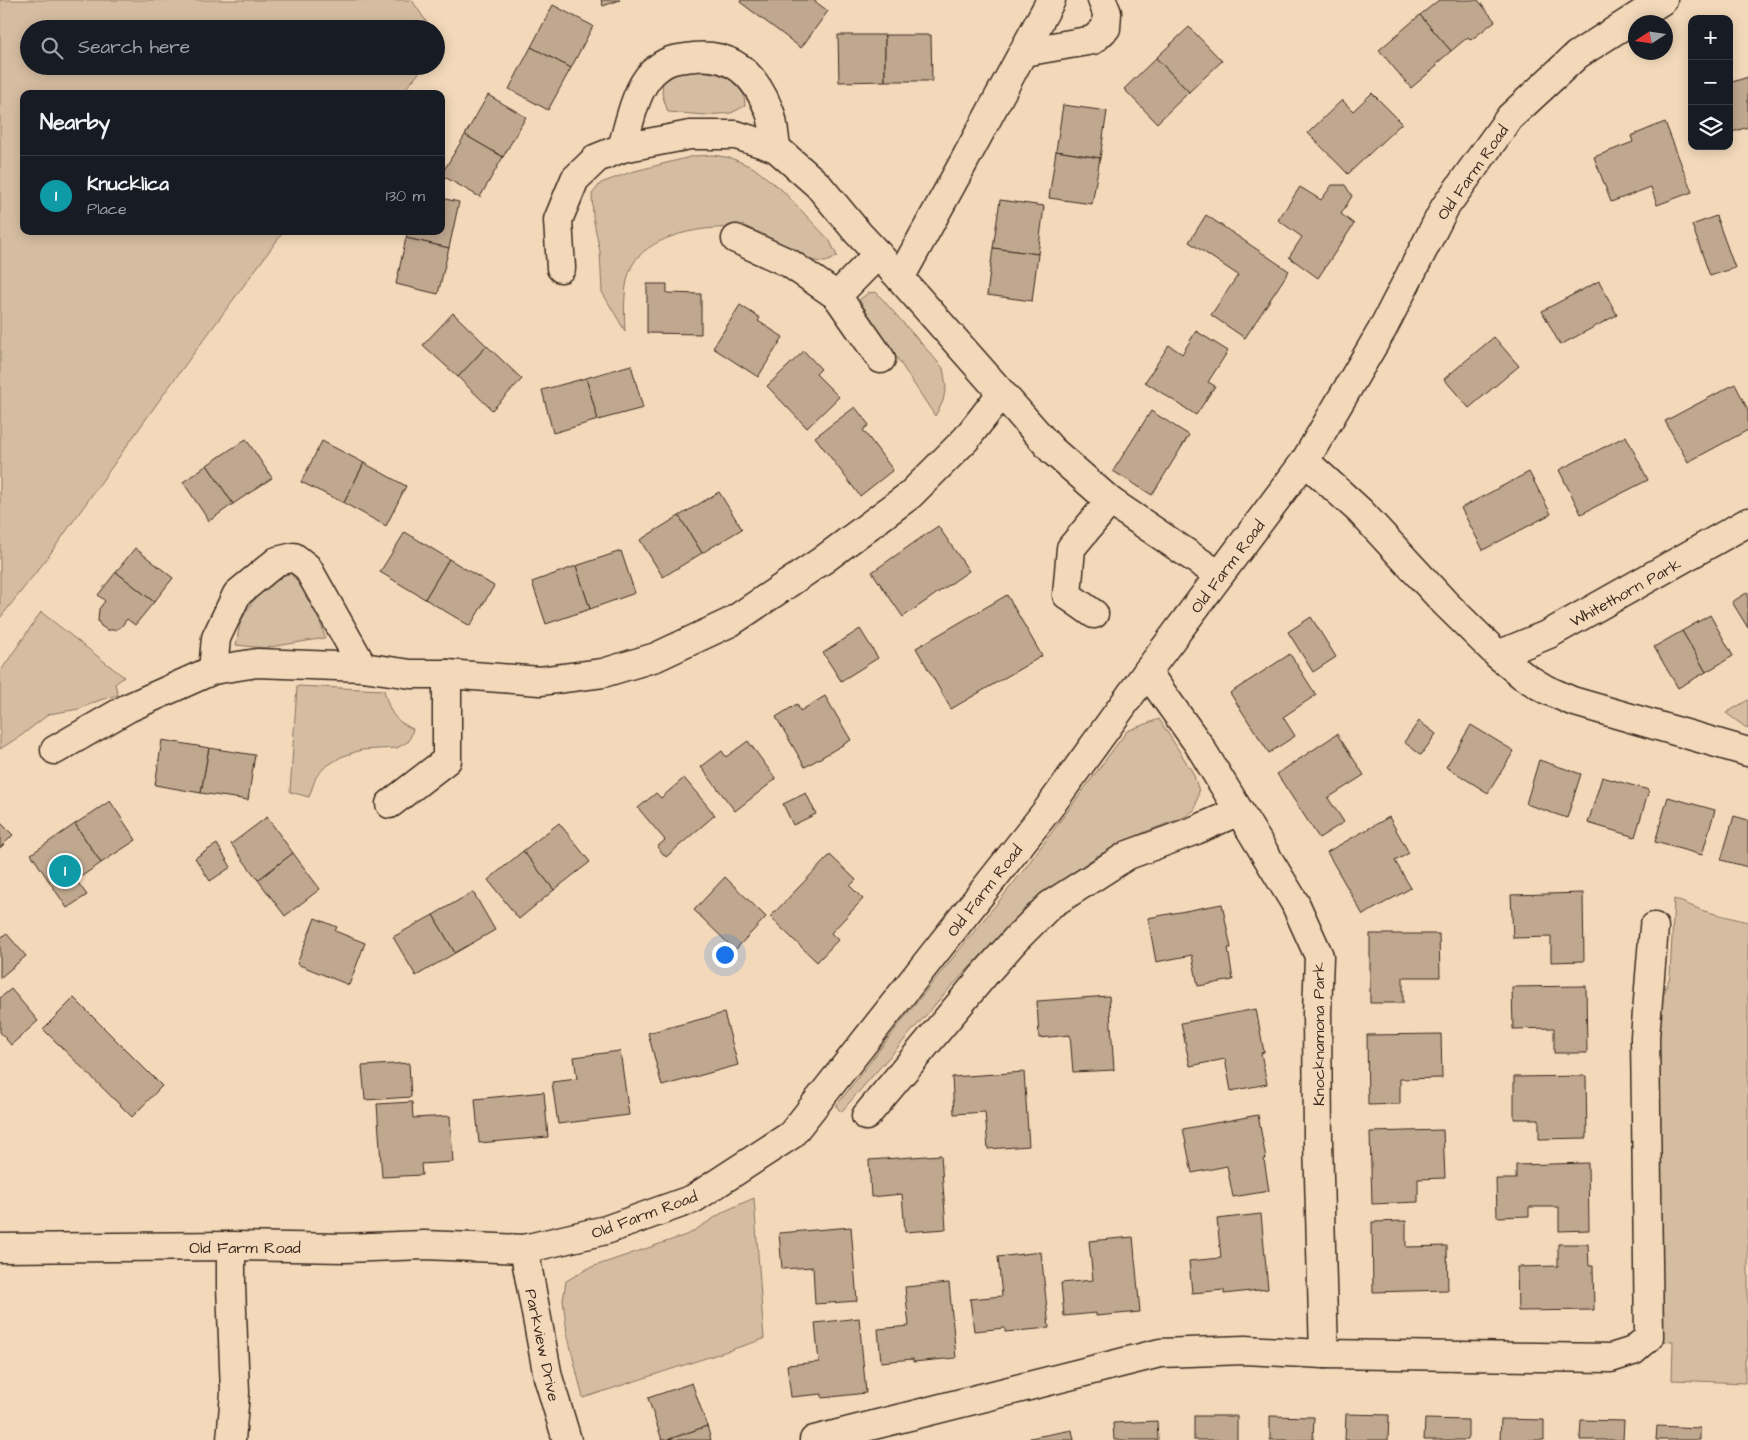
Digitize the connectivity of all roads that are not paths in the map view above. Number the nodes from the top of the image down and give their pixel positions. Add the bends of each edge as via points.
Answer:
1 (1051, 0) edge
2 (1102, 0) edge
3 (1663, 0) edge
4 (1024, 52) junction
5 (622, 148) junction
6 (776, 148) junction
7 (736, 240) dead end
8 (878, 254) junction
9 (561, 268) dead end
10 (900, 278) junction
11 (837, 296) junction
12 (881, 359) dead end
13 (1001, 394) junction
14 (1304, 461) junction
15 (1110, 501) junction
16 (1748, 522) edge
17 (1219, 575) junction
18 (1094, 614) dead end
19 (1498, 655) junction
20 (363, 667) junction
21 (213, 670) junction
22 (1147, 672) junction
23 (447, 674) junction
24 (55, 750) dead end
25 (1748, 752) edge
26 (390, 804) dead end
27 (1238, 812) junction
28 (1654, 927) dead end
29 (866, 1116) dead end
30 (231, 1246) junction
31 (0, 1248) edge
32 (524, 1249) junction
33 (1324, 1354) junction
34 (231, 1440) edge
35 (567, 1440) edge
36 (814, 1440) edge

1 - 4 street
2 - 4 street via 1107,13 1106,28 1093,40
3 - 14 street, Old Farm Road via 1577,55 1510,117 1445,207 1382,330
4 - 10 street
5 - 6 street via 690,135 736,134
5 - 6 street via 638,96 651,74 670,60 698,57 721,58 741,68 759,90 770,111
5 - 9 street via 597,158 575,179 558,220
6 - 8 street via 818,185
7 - 11 street via 789,263
8 - 10 street
8 - 11 street
10 - 13 street
11 - 12 street
13 - 15 street via 1052,450
13 - 23 street via 966,439 910,495 823,560 731,622 656,657 603,673 540,681
14 - 17 street, Old Farm Road
14 - 19 street via 1360,511
15 - 17 street
15 - 18 street via 1071,548 1067,596
16 - 19 street, Whitethorn Park via 1549,634
17 - 22 street, Old Farm Road
19 - 25 street via 1522,675 1572,701
20 - 21 street via 256,663
20 - 21 street via 307,567 294,556 277,560 237,594 216,638
20 - 23 street via 411,674
21 - 24 street via 128,708
22 - 27 street, Knocknamona Park via 1199,745
22 - 32 street, Old Farm Road via 1048,809 791,1135 693,1199 606,1230
23 - 26 street via 447,760
27 - 29 street via 1128,855 1050,905 1016,939
27 - 33 street, Knocknamona Park via 1295,903 1319,956
28 - 33 street via 1645,1036 1648,1337 1633,1351 1611,1358
30 - 31 street, Old Farm Road
30 - 32 street, Old Farm Road
30 - 34 street via 234,1393
32 - 35 street, Parkview Drive via 548,1378
33 - 36 street via 1245,1350 1160,1353

